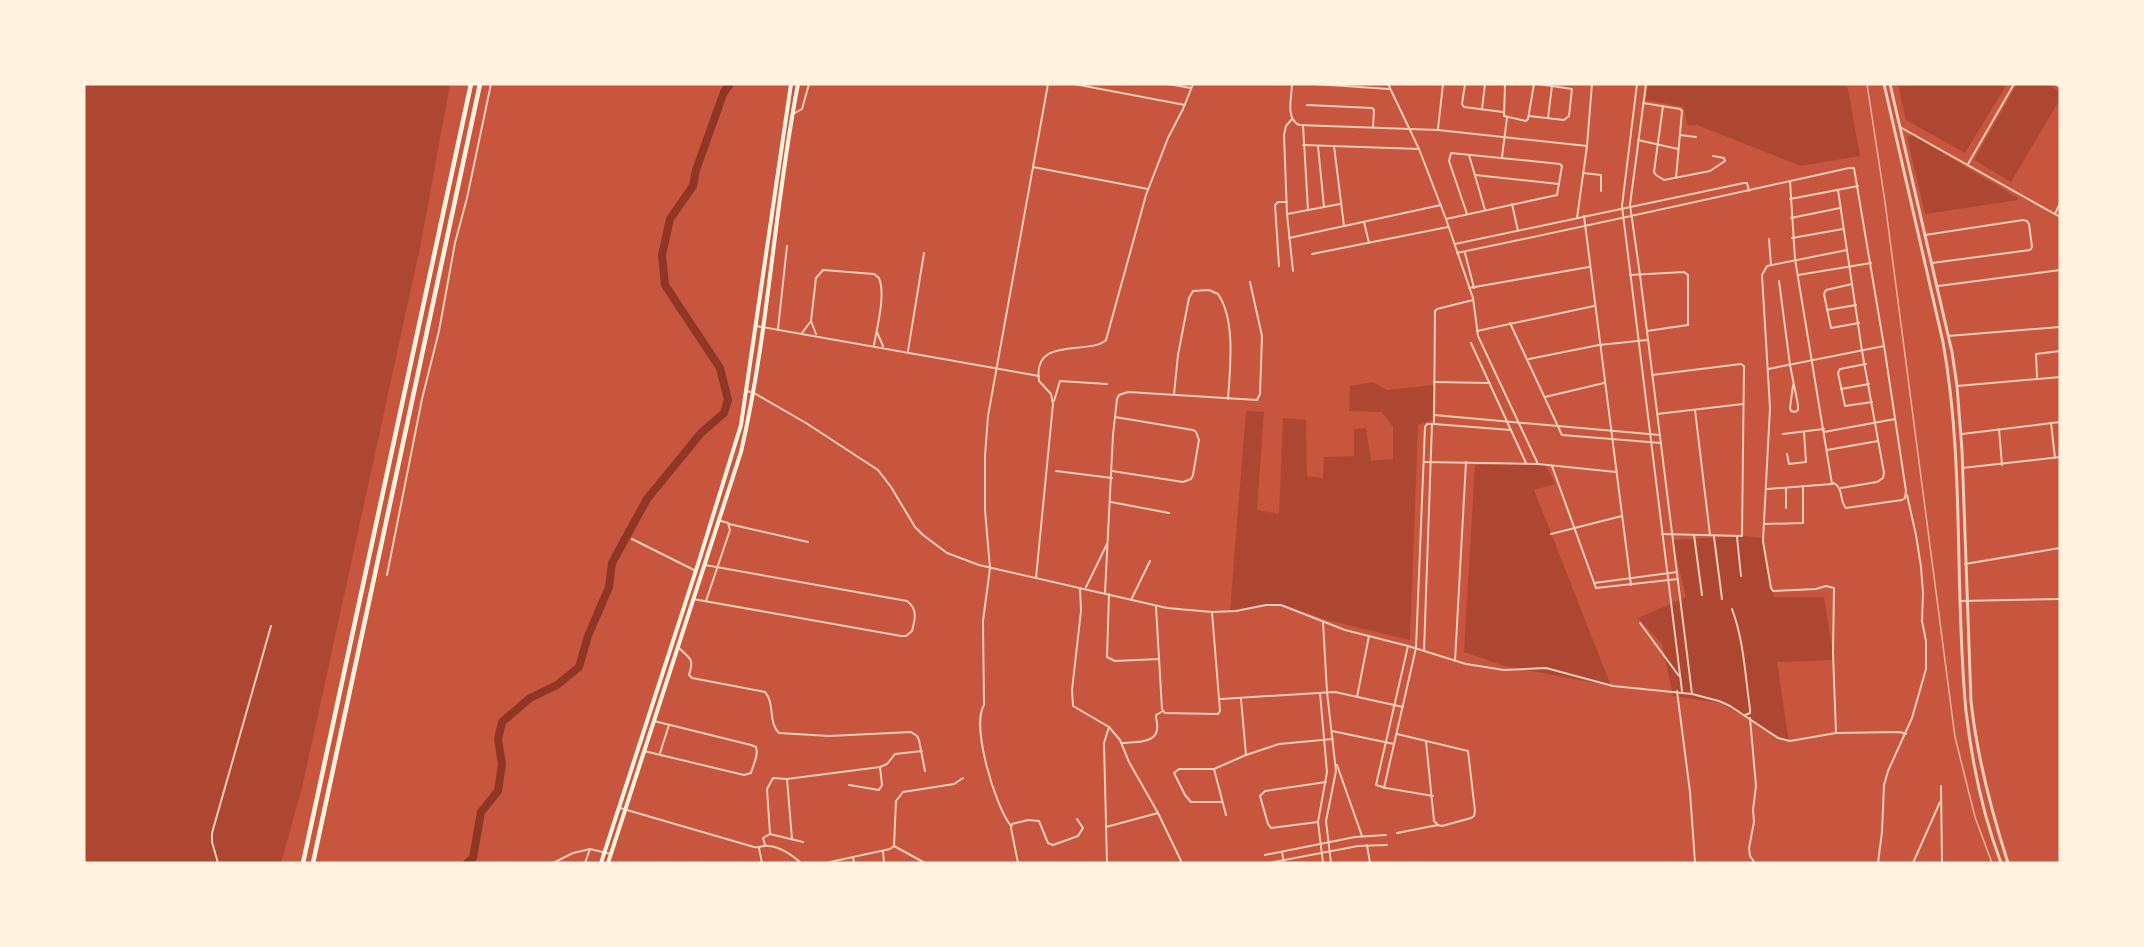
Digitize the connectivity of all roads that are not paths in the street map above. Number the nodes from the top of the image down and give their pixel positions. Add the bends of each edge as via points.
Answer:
1 (471, 84) edge
2 (480, 84) edge
3 (491, 84) edge
4 (791, 84) edge
5 (798, 84) edge
6 (809, 84) edge
7 (1048, 84) edge
8 (1074, 84) edge
9 (1168, 84) edge
10 (1192, 84) edge
11 (1292, 84) edge
12 (1314, 84) edge
13 (1388, 84) edge
14 (1443, 84) edge
15 (1465, 84) edge
16 (1485, 84) edge
17 (1505, 84) edge
18 (1536, 84) edge
19 (1592, 84) edge
20 (1884, 84) edge
21 (1890, 84) edge
22 (2014, 84) edge
23 (2055, 84) edge
24 (1637, 85) edge
25 (1645, 85) edge
26 (1552, 86) junction
27 (2060, 87) edge
28 (1191, 88) junction
29 (1390, 89) junction
30 (1643, 103) junction
31 (1185, 105) junction
32 (1307, 105) dead end
33 (1663, 106) junction
34 (1482, 109) junction
35 (1503, 112) junction
36 (786, 114) junction
37 (792, 115) junction
38 (1529, 116) junction
39 (1507, 118) junction
40 (1548, 118) junction
41 (1292, 119) junction
42 (1303, 125) junction
43 (1373, 127) junction
44 (1900, 127) junction
45 (1410, 128) junction
46 (1438, 130) junction
47 (1680, 135) junction
48 (1505, 137) junction
49 (1696, 137) dead end
50 (1638, 140) junction
51 (1629, 144) junction
52 (1659, 144) junction
53 (1303, 145) junction
54 (1637, 145) junction
55 (1318, 146) junction
56 (1334, 146) junction
57 (1587, 146) junction
58 (1678, 148) junction
59 (1419, 149) junction
60 (1469, 154) junction
61 (1713, 156) dead end
62 (1501, 158) junction
63 (1968, 164) junction
64 (1033, 167) junction
65 (1582, 173) junction
66 (1475, 175) junction
67 (1676, 178) junction
68 (1790, 181) junction
69 (1560, 184) junction
70 (1858, 185) junction
71 (1148, 189) junction
72 (1838, 190) junction
73 (1601, 191) dead end
74 (1749, 191) junction
75 (1790, 199) junction
76 (1287, 202) junction
77 (2060, 203) edge
78 (1341, 204) junction
79 (1512, 204) junction
80 (1440, 205) junction
81 (1324, 207) junction
82 (1630, 207) junction
83 (1840, 208) junction
84 (1622, 209) junction
85 (1308, 210) junction
86 (1485, 210) junction
87 (1287, 214) junction
88 (1467, 214) junction
89 (2055, 214) junction
90 (1584, 216) junction
91 (1632, 217) junction
92 (2060, 217) edge
93 (1577, 218) junction
94 (1791, 218) junction
95 (1446, 219) junction
96 (1623, 219) junction
97 (1364, 221) junction
98 (1344, 226) junction
99 (1448, 227) junction
100 (1586, 227) junction
101 (1844, 229) junction
102 (1518, 231) junction
103 (768, 234) junction
104 (775, 235) junction
105 (1925, 235) junction
106 (1792, 237) junction
107 (1289, 238) junction
108 (1769, 238) dead end
109 (1369, 243) junction
110 (1455, 244) junction
111 (787, 246) dead end
112 (1847, 250) junction
113 (1464, 251) junction
114 (924, 253) dead end
115 (1457, 253) junction
116 (1312, 254) dead end
117 (1795, 259) junction
118 (1871, 263) junction
119 (1932, 263) junction
120 (1771, 265) junction
121 (1279, 266) dead end
122 (1589, 267) junction
123 (1850, 267) junction
124 (2060, 270) edge
125 (1293, 271) dead end
126 (1630, 275) junction
127 (1640, 275) junction
128 (1798, 275) junction
129 (1779, 280) dead end
130 (1250, 282) dead end
131 (1852, 284) junction
132 (1937, 286) junction
133 (1469, 288) junction
134 (1474, 288) junction
135 (1473, 300) junction
136 (1856, 305) junction
137 (1594, 306) junction
138 (1827, 310) junction
139 (811, 321) junction
140 (1510, 323) junction
141 (1859, 323) junction
142 (756, 326) junction
143 (762, 327) junction
144 (2060, 327) edge
145 (778, 329) junction
146 (1647, 331) junction
147 (878, 332) junction
148 (1476, 332) junction
149 (802, 333) junction
150 (817, 336) junction
151 (1948, 336) junction
152 (1647, 340) junction
153 (1637, 341) junction
154 (1471, 343) dead end
155 (874, 345) junction
156 (1599, 345) junction
157 (1884, 346) junction
158 (884, 347) junction
159 (908, 351) junction
160 (1862, 351) junction
161 (2060, 351) edge
162 (1528, 359) junction
163 (1811, 361) junction
164 (1866, 364) junction
165 (1790, 365) junction
166 (996, 368) junction
167 (1768, 369) junction
168 (1652, 375) junction
169 (1039, 376) junction
170 (2060, 377) edge
171 (2037, 378) junction
172 (1434, 382) junction
173 (1490, 383) junction
174 (1605, 383) junction
175 (1107, 384) dead end
176 (1869, 384) junction
177 (1793, 385) junction
178 (1957, 386) junction
179 (1841, 389) junction
180 (747, 391) junction
181 (754, 393) junction
182 (1174, 395) junction
183 (1545, 397) junction
184 (1228, 399) junction
185 (1872, 402) junction
186 (1053, 404) junction
187 (1743, 404) junction
188 (1695, 410) junction
189 (1657, 414) junction
190 (1434, 415) junction
191 (1114, 417) junction
192 (1896, 419) junction
193 (1508, 422) junction
194 (2060, 422) edge
195 (1519, 423) junction
196 (1875, 423) junction
197 (2051, 423) junction
198 (1433, 424) junction
199 (1559, 427) junction
200 (1998, 429) junction
201 (1511, 430) junction
202 (1824, 431) junction
203 (1611, 432) junction
204 (1804, 432) junction
205 (1783, 434) dead end
206 (1961, 434) junction
207 (1650, 435) junction
208 (1660, 435) junction
209 (1611, 440) junction
210 (1878, 440) junction
211 (1651, 443) junction
212 (1661, 443) junction
213 (1827, 450) junction
214 (1787, 454) dead end
215 (2060, 457) edge
216 (2055, 458) junction
217 (1430, 461) junction
218 (1423, 462) junction
219 (1466, 462) junction
220 (1527, 464) junction
221 (1538, 464) junction
222 (2002, 465) junction
223 (1552, 466) junction
224 (1962, 468) junction
225 (1056, 471) dead end
226 (1112, 471) junction
227 (1616, 472) junction
228 (1112, 478) junction
229 (1832, 484) junction
230 (1803, 486) junction
231 (1786, 488) junction
232 (1840, 488) junction
233 (1767, 489) junction
234 (1906, 495) junction
235 (1111, 502) junction
236 (1786, 508) dead end
237 (1168, 513) dead end
238 (1622, 516) junction
239 (718, 520) junction
240 (728, 523) junction
241 (1764, 524) junction
242 (1574, 529) junction
243 (1420, 534) junction
244 (1551, 534) dead end
245 (1661, 534) junction
246 (1673, 534) junction
247 (1428, 535) junction
248 (1694, 535) junction
249 (1712, 536) junction
250 (1737, 537) junction
251 (632, 539) dead end
252 (1108, 541) junction
253 (808, 542) dead end
254 (2060, 548) edge
255 (1150, 561) dead end
256 (1965, 564) junction
257 (705, 565) junction
258 (717, 567) junction
259 (990, 568) junction
260 (696, 571) junction
261 (1677, 572) junction
262 (1666, 574) junction
263 (387, 575) dead end
264 (1742, 576) dead end
265 (1630, 577) junction
266 (1036, 578) junction
267 (1678, 579) junction
268 (1667, 580) junction
269 (1594, 583) junction
270 (1631, 585) junction
271 (1079, 587) junction
272 (1085, 588) junction
273 (1107, 594) junction
274 (1702, 595) dead end
275 (693, 599) junction
276 (1722, 599) dead end
277 (2060, 599) edge
278 (1131, 600) junction
279 (1960, 601) junction
280 (1967, 601) junction
281 (706, 602) junction
282 (1156, 606) junction
283 (1732, 609) dead end
284 (1212, 612) junction
285 (1323, 622) junction
286 (1640, 623) dead end
287 (271, 626) dead end
288 (1369, 636) junction
289 (677, 646) junction
290 (1408, 646) junction
291 (1416, 648) junction
292 (1424, 651) junction
293 (1159, 658) junction
294 (1455, 661) junction
295 (1680, 679) junction
296 (1327, 692) junction
297 (1677, 692) junction
298 (1682, 692) junction
299 (1320, 693) junction
300 (1692, 694) junction
301 (1357, 697) junction
302 (1220, 699) junction
303 (1241, 699) junction
304 (1394, 705) junction
305 (1403, 707) junction
306 (1163, 711) junction
307 (650, 712) junction
308 (656, 714) junction
309 (1745, 715) junction
310 (1750, 718) junction
311 (654, 721) junction
312 (669, 725) junction
313 (1108, 727) junction
314 (1332, 731) junction
315 (1836, 733) junction
316 (1396, 734) junction
317 (1906, 734) junction
318 (1333, 739) junction
319 (1325, 740) junction
320 (1426, 741) junction
321 (1386, 742) junction
322 (1121, 743) junction
323 (1394, 744) junction
324 (644, 751) junction
325 (922, 751) junction
326 (659, 754) junction
327 (1246, 755) junction
328 (1336, 760) junction
329 (880, 767) junction
330 (1214, 769) junction
331 (925, 771) dead end
332 (1327, 776) junction
333 (963, 778) dead end
334 (1336, 778) junction
335 (1377, 778) junction
336 (787, 779) junction
337 (1385, 780) junction
338 (1326, 784) junction
339 (849, 785) dead end
340 (1941, 786) dead end
341 (1334, 788) junction
342 (1384, 788) junction
343 (1433, 796) junction
344 (1941, 799) junction
345 (1222, 802) junction
346 (619, 808) junction
347 (625, 810) junction
348 (1158, 813) junction
349 (1226, 815) dead end
350 (1077, 819) dead end
351 (1318, 822) junction
352 (1438, 825) junction
353 (1011, 826) junction
354 (1106, 826) junction
355 (1396, 832) dead end
356 (770, 834) junction
357 (1362, 836) junction
358 (1386, 836) dead end
359 (792, 839) junction
360 (803, 842) dead end
361 (1328, 842) junction
362 (1320, 844) junction
363 (765, 845) junction
364 (1367, 845) junction
365 (1387, 845) dead end
366 (894, 846) junction
367 (759, 848) junction
368 (590, 849) junction
369 (883, 851) junction
370 (605, 852) junction
371 (1282, 852) junction
372 (1330, 852) junction
373 (1322, 853) junction
374 (611, 854) junction
375 (1265, 855) dead end
376 (853, 857) junction
377 (1284, 862) edge
378 (218, 863) edge
379 (303, 863) edge
380 (313, 863) edge
381 (553, 863) edge
382 (585, 863) edge
383 (601, 863) edge
384 (608, 863) edge
385 (762, 863) edge
386 (801, 863) edge
387 (826, 863) edge
388 (854, 863) edge
389 (884, 863) edge
390 (925, 863) edge
391 (1018, 863) edge
392 (1107, 863) edge
393 (1182, 863) edge
394 (1269, 863) edge
395 (1323, 863) edge
396 (1331, 863) edge
397 (1370, 863) edge
398 (1695, 863) edge
399 (1755, 863) edge
400 (1878, 863) edge
401 (1913, 863) edge
402 (1942, 863) edge
403 (2001, 863) edge
404 (2008, 863) edge

1 - 379 highway
2 - 380 highway
3 - 263 street
4 - 36 main road
5 - 37 main road
6 - 37 street via 802,109
7 - 64 street
8 - 31 street
9 - 28 street
10 - 28 street
11 - 41 street
12 - 29 street
13 - 29 street
14 - 46 street
15 - 34 street via 1463,106
16 - 34 street
17 - 35 street
18 - 26 street
18 - 38 street
19 - 57 street
20 - 279 street via 1949,377 1956,449
21 - 44 street
22 - 63 street
23 - 27 street
24 - 25 street
24 - 51 street
25 - 30 street
26 - 40 street
26 - 40 street via 1569,87 1573,92 1569,118
28 - 31 street
29 - 45 street
30 - 33 street
30 - 50 street
31 - 71 street
32 - 43 street via 1372,108
33 - 47 street via 1682,111
33 - 52 street
34 - 35 street
35 - 39 street
36 - 37 street
36 - 103 main road
37 - 104 main road
38 - 39 street via 1526,121
38 - 40 street
39 - 48 street
41 - 42 street
41 - 76 street via 1284,132
42 - 43 street
42 - 53 street
43 - 45 street
44 - 63 street
44 - 105 street
45 - 46 street
45 - 59 street
46 - 48 street
47 - 49 street
47 - 58 street
48 - 57 street
48 - 62 street
50 - 52 street
50 - 54 street
51 - 54 street
51 - 84 street
52 - 58 street
52 - 67 street via 1654,172 1664,180
53 - 55 street
53 - 85 street
54 - 82 street
55 - 56 street
55 - 81 street
56 - 59 street
56 - 78 street
57 - 65 street
58 - 67 street
59 - 80 street
60 - 62 street
60 - 66 street
60 - 88 street via 1453,153 1449,159
61 - 67 street via 1725,161 1710,171
62 - 69 street via 1560,164
63 - 89 street
64 - 71 street
64 - 166 street
65 - 73 street via 1602,176
65 - 93 street
66 - 69 street
66 - 86 street
68 - 70 street via 1852,168 1856,170
68 - 74 street
68 - 75 street
69 - 79 street via 1557,195
70 - 72 street
70 - 118 street
71 - 169 street via 1106,340 1098,345 1054,351 1042,363
72 - 75 street
72 - 83 street
74 - 82 street via 1744,183
74 - 91 street
75 - 94 street
76 - 87 street
76 - 121 street via 1275,206
77 - 89 street
78 - 81 street
78 - 98 street
79 - 86 street
79 - 102 street
80 - 95 street
80 - 97 street
81 - 85 street
82 - 84 street
82 - 91 street
83 - 94 street
83 - 101 street
84 - 90 street
84 - 96 street
85 - 87 street
86 - 88 street
87 - 107 street
88 - 95 street
89 - 92 street
90 - 93 street
90 - 100 street
91 - 96 street
91 - 127 street
93 - 102 street
94 - 106 street
95 - 99 street
96 - 100 street
96 - 126 street
97 - 98 street
97 - 109 street
98 - 107 street
99 - 109 street
99 - 110 street
100 - 113 street
100 - 122 street
101 - 106 street
101 - 112 street
102 - 110 street
103 - 104 main road
103 - 142 main road
104 - 143 main road
105 - 119 street
105 - 119 street via 2023,220 2029,224 2030,250
106 - 117 street
107 - 125 street
108 - 120 street
109 - 116 street
110 - 115 street
111 - 145 street
112 - 117 street
112 - 123 street
113 - 115 street
113 - 134 street
114 - 159 street
115 - 133 street
117 - 120 street
117 - 128 street
118 - 123 street
118 - 157 street
119 - 132 street
120 - 167 street via 1764,268 1762,275
122 - 134 street
122 - 137 street
123 - 128 street
123 - 131 street
124 - 132 street
126 - 127 street
126 - 153 street
127 - 146 street
127 - 146 street via 1683,272 1688,277 1688,325
128 - 163 street
129 - 165 street
130 - 184 street via 1262,336 1260,394 1252,401
131 - 136 street
131 - 138 street via 1825,291
132 - 151 street
133 - 134 street
133 - 135 street
135 - 148 street
135 - 172 street via 1435,311
136 - 138 street
136 - 141 street
137 - 140 street
137 - 156 street
138 - 141 street via 1832,328
139 - 147 street via 820,271 874,274 881,282
139 - 149 street
139 - 150 street
140 - 148 street
140 - 162 street
141 - 160 street
142 - 143 street
142 - 180 main road
143 - 145 street
143 - 181 main road
144 - 151 street
145 - 149 street
146 - 152 street
147 - 155 street
147 - 158 street
148 - 195 street
149 - 150 street
150 - 155 street
151 - 178 street
152 - 153 street
152 - 168 street
153 - 156 street
153 - 207 street
154 - 173 street
155 - 158 street
156 - 162 street
156 - 174 street
157 - 160 street
157 - 192 street
158 - 159 street
159 - 166 street
160 - 163 street
160 - 164 street
161 - 171 street via 2036,354
162 - 183 street
163 - 165 street
163 - 202 street
164 - 176 street
164 - 179 street via 1839,370
165 - 167 street
165 - 177 street
166 - 169 street
166 - 259 street via 985,456
167 - 233 street
168 - 187 street via 1742,364
168 - 189 street
169 - 186 street
170 - 171 street
171 - 178 street
172 - 173 street
172 - 190 street
173 - 193 street
174 - 183 street
174 - 203 street
175 - 186 street via 1060,381
176 - 179 street
176 - 185 street
177 - 177 street via 1790,408 1795,412 1798,407
178 - 206 street
179 - 185 street via 1845,406
180 - 181 street
180 - 260 main road via 734,452
181 - 239 main road via 741,452
181 - 259 street via 878,470 915,527 940,549
182 - 184 street
182 - 184 street via 1186,304 1197,289 1218,294 1226,309 1230,351
182 - 191 street via 1124,393 1116,399
183 - 199 street
185 - 196 street
186 - 266 street
187 - 188 street
187 - 250 street via 1742,536
188 - 189 street
188 - 249 street
189 - 208 street
190 - 193 street
190 - 198 street
191 - 226 street
191 - 226 street via 1193,430 1199,440 1193,475 1188,481
192 - 196 street
192 - 234 street
193 - 195 street
193 - 201 street
194 - 197 street
195 - 199 street
195 - 221 street
196 - 202 street
196 - 210 street
197 - 200 street
197 - 216 street
198 - 201 street
198 - 217 street
198 - 218 street via 1425,427
199 - 203 street
199 - 209 street via 1562,435
200 - 206 street
200 - 222 street
201 - 220 street
202 - 204 street
202 - 213 street
203 - 207 street
203 - 209 street
204 - 205 street
204 - 214 street via 1806,462 1790,464
206 - 224 street
207 - 208 street
207 - 211 street
208 - 212 street
209 - 211 street
209 - 227 street
210 - 213 street
210 - 232 street via 1884,473 1881,480
211 - 212 street
211 - 245 street
212 - 246 street
213 - 229 street
215 - 216 street
216 - 222 street
217 - 218 street
217 - 219 street
217 - 247 street
218 - 243 street
219 - 220 street
219 - 294 street
220 - 221 street
221 - 223 street
222 - 224 street
223 - 227 street
223 - 242 street
224 - 256 street
225 - 228 street
226 - 228 street
227 - 238 street
228 - 235 street
229 - 230 street
229 - 232 street
230 - 231 street
230 - 241 street via 1803,523
231 - 233 street
231 - 236 street
232 - 234 street via 1843,506 1849,509 1902,500
233 - 241 street
234 - 317 street via 1921,567 1926,650 1924,677
235 - 237 street
235 - 252 street
238 - 242 street
238 - 265 street
239 - 240 street
239 - 257 main road
240 - 253 street
240 - 258 street via 730,530
241 - 315 street via 1763,541 1772,590 1834,588
242 - 244 street
242 - 269 street
243 - 247 street
243 - 291 street
245 - 246 street
245 - 262 street
246 - 248 street
246 - 261 street
247 - 292 street
248 - 249 street
248 - 274 street
249 - 250 street
249 - 276 street
250 - 264 street
251 - 260 street
252 - 272 street
252 - 273 street
254 - 256 street
255 - 278 street
256 - 280 street
257 - 258 street
257 - 275 main road
258 - 281 street
258 - 281 street via 908,601 915,611 912,631 901,636
259 - 266 street
259 - 353 street via 983,621 984,705 980,712 991,780 998,805
260 - 307 main road
261 - 262 street
261 - 267 street
262 - 265 street
262 - 268 street
265 - 269 street
265 - 270 street
266 - 271 street
267 - 268 street
267 - 300 street
268 - 270 street
268 - 295 street
269 - 270 street via 1598,589
271 - 272 street
271 - 313 street via 1081,611 1072,701 1077,710
272 - 273 street
273 - 278 street
273 - 293 street via 1107,657 1115,661
275 - 281 street
275 - 289 main road
277 - 280 street
278 - 282 street
279 - 280 street
279 - 403 street via 1971,749
280 - 404 street via 1974,733
282 - 284 street
282 - 293 street
283 - 309 street via 1750,709
284 - 285 street via 1281,605
284 - 302 street
285 - 288 street
285 - 296 street
286 - 295 street
287 - 378 street via 212,833
288 - 290 street
288 - 301 street
289 - 308 main road
289 - 325 street via 691,658 692,678 765,692 779,734 908,732 917,735
290 - 291 street
290 - 304 street
291 - 292 street
291 - 305 street
292 - 294 street
293 - 306 street
294 - 297 street via 1504,670 1546,668 1613,686
295 - 298 street
296 - 299 street
296 - 301 street
296 - 314 street
297 - 298 street
297 - 398 street
298 - 300 street
299 - 303 street
299 - 319 street
300 - 309 street via 1723,702
301 - 304 street
302 - 303 street
302 - 306 street via 1218,714
303 - 327 street
304 - 305 street
304 - 321 street
305 - 316 street
306 - 322 street via 1156,715 1158,730 1154,737
307 - 308 main road
307 - 346 main road
308 - 311 main road
309 - 310 street
310 - 315 street via 1787,741
310 - 399 street via 1756,786 1749,848
311 - 312 street
311 - 324 main road
312 - 326 street
312 - 326 street via 756,747 751,773 742,775
313 - 322 street
313 - 354 street via 1104,743
314 - 318 street
314 - 321 street
315 - 317 street
316 - 320 street
316 - 323 street
317 - 400 street via 1884,786
318 - 319 street
318 - 328 street
319 - 327 street via 1279,744
319 - 332 street
320 - 343 street
320 - 352 street via 1464,749 1470,756 1474,816
321 - 323 street
321 - 335 street
322 - 348 street
323 - 337 street
324 - 326 street
324 - 347 main road
325 - 329 street via 895,754
325 - 331 street
327 - 330 street
328 - 334 street
328 - 357 street
329 - 336 street
329 - 339 street via 879,790
330 - 345 street
330 - 345 street via 1179,769 1174,773 1191,802
332 - 334 street
332 - 338 street
333 - 366 street via 954,784 899,795
334 - 341 street
335 - 337 street
335 - 342 street via 1377,786
336 - 356 street via 773,778 767,789
336 - 359 street
337 - 342 street
338 - 341 street
338 - 351 street
338 - 351 street via 1267,791 1260,796 1271,828
340 - 344 street
341 - 361 street via 1327,817
342 - 343 street
343 - 352 street via 1434,821
344 - 401 street
344 - 402 street
345 - 349 street
346 - 347 street
346 - 370 main road
347 - 367 street
347 - 374 main road
348 - 354 street
348 - 393 street
350 - 353 street via 1083,828 1079,834 1053,845 1048,843 1038,821
351 - 362 street
352 - 355 street
353 - 391 street
354 - 392 street
356 - 359 street
356 - 363 street via 763,837
357 - 358 street
357 - 361 street
359 - 360 street
361 - 362 street
361 - 372 street
362 - 371 street
362 - 373 street
363 - 367 street
363 - 386 street via 783,850
364 - 365 street
364 - 372 street
364 - 397 street
366 - 369 street
366 - 390 street
367 - 385 street
368 - 370 street
368 - 381 street
368 - 382 street
369 - 376 street
369 - 389 street
370 - 374 street
370 - 383 main road
371 - 375 street
371 - 377 street
372 - 373 street
372 - 396 street
373 - 377 street
373 - 395 street
374 - 384 main road
376 - 387 street
376 - 388 street
377 - 394 street

